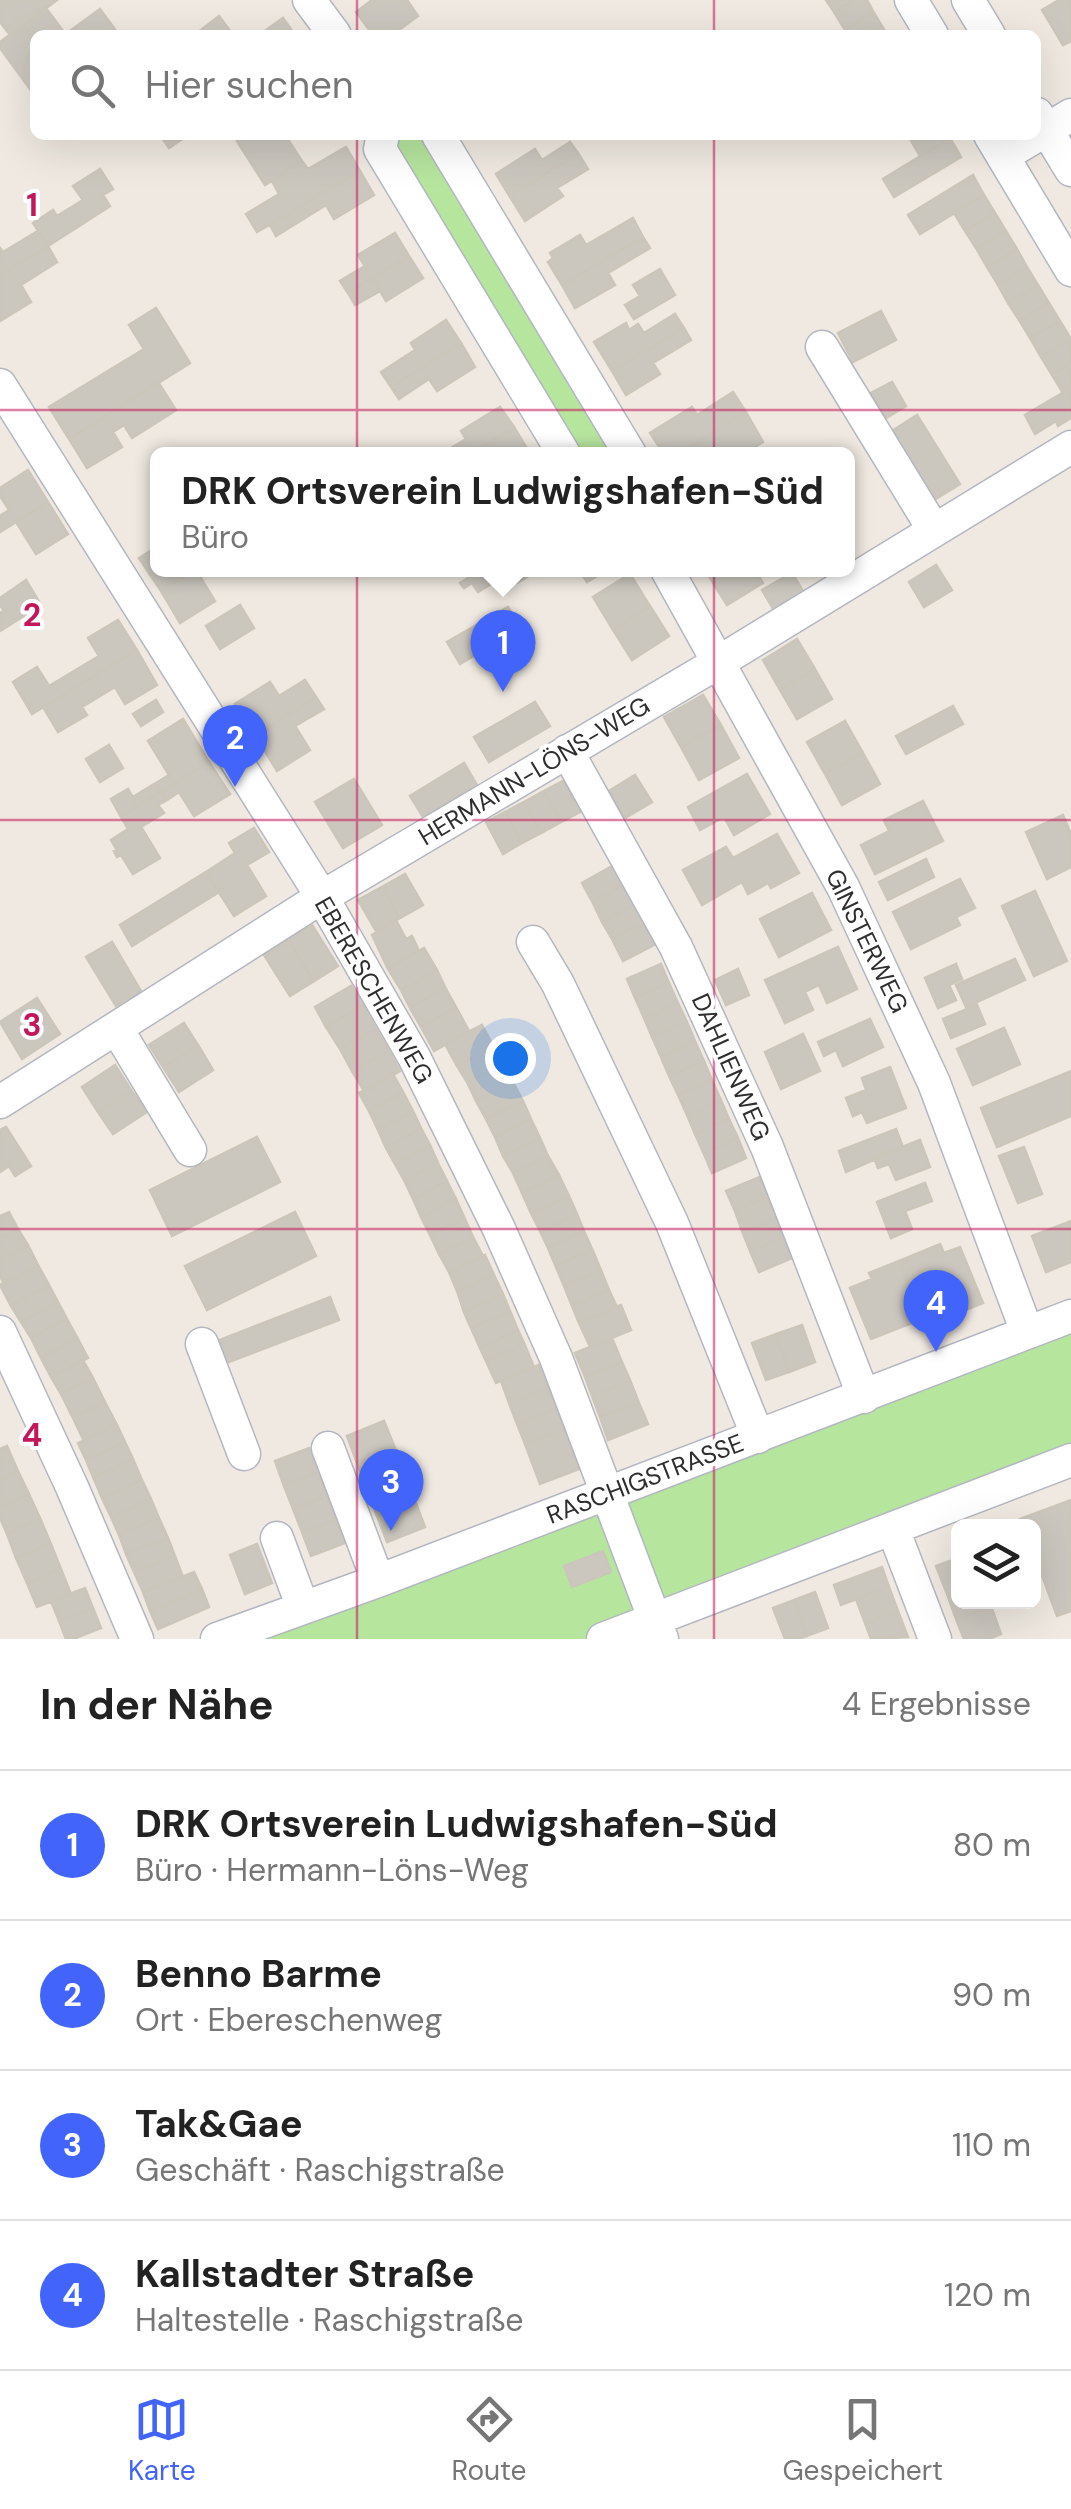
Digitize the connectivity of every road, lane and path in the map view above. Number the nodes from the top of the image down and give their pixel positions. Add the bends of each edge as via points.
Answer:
1 (309, 0) edge
2 (911, 0) edge
3 (968, 0) edge
4 (330, 30) edge
5 (929, 30) edge
6 (986, 30) edge
7 (1051, 119) edge
8 (383, 140) edge
9 (441, 140) edge
10 (996, 146) edge
11 (1070, 168) edge
12 (1071, 270) edge
13 (822, 347) dead end
14 (0, 386) edge
15 (560, 447) edge
16 (626, 447) edge
17 (1071, 447) edge
18 (934, 530) junction
19 (671, 577) edge
20 (718, 662) junction
21 (567, 751) junction
22 (322, 897) junction
23 (533, 942) dead end
24 (117, 1029) junction
25 (0, 1102) edge
26 (190, 1150) dead end
27 (1071, 1316) edge
28 (0, 1332) edge
29 (1027, 1332) junction
30 (202, 1344) dead end
31 (864, 1397) junction
32 (758, 1437) junction
33 (328, 1448) dead end
34 (244, 1454) dead end
35 (1071, 1460) edge
36 (607, 1494) junction
37 (894, 1529) junction
38 (277, 1538) dead end
39 (378, 1581) junction
40 (303, 1608) junction
41 (658, 1629) edge
42 (136, 1639) edge
43 (217, 1639) edge
44 (603, 1639) edge
45 (935, 1639) edge

1 - 4 street
2 - 5 street
3 - 6 street
7 - 11 street
8 - 15 street via 380,150
9 - 16 street
10 - 12 street
13 - 18 street
14 - 22 street, EBERESCHENWEG
17 - 18 street, HERMANN-LÖNS-WEG
18 - 20 street, HERMANN-LÖNS-WEG
19 - 20 street, GINSTERWEG
20 - 21 street, HERMANN-LÖNS-WEG
20 - 29 street, GINSTERWEG via 844,887 934,1083
21 - 22 street, HERMANN-LÖNS-WEG
21 - 31 street, DAHLIENWEG via 684,964 768,1147
22 - 24 street, HERMANN-LÖNS-WEG
22 - 36 street, EBERESCHENWEG via 414,1057 500,1229
23 - 32 street via 672,1223
24 - 25 street, HERMANN-LÖNS-WEG
24 - 26 street
27 - 29 street, RASCHIGSTRASSE
28 - 42 street
29 - 31 street, RASCHIGSTRASSE
30 - 34 street
31 - 32 street, RASCHIGSTRASSE
32 - 36 street, RASCHIGSTRASSE
33 - 39 street
35 - 37 street
36 - 39 street, RASCHIGSTRASSE
36 - 41 street, EBERESCHENWEG
37 - 41 street
37 - 45 street
38 - 40 street
39 - 40 street, RASCHIGSTRASSE
40 - 43 street, RASCHIGSTRASSE
41 - 44 street

